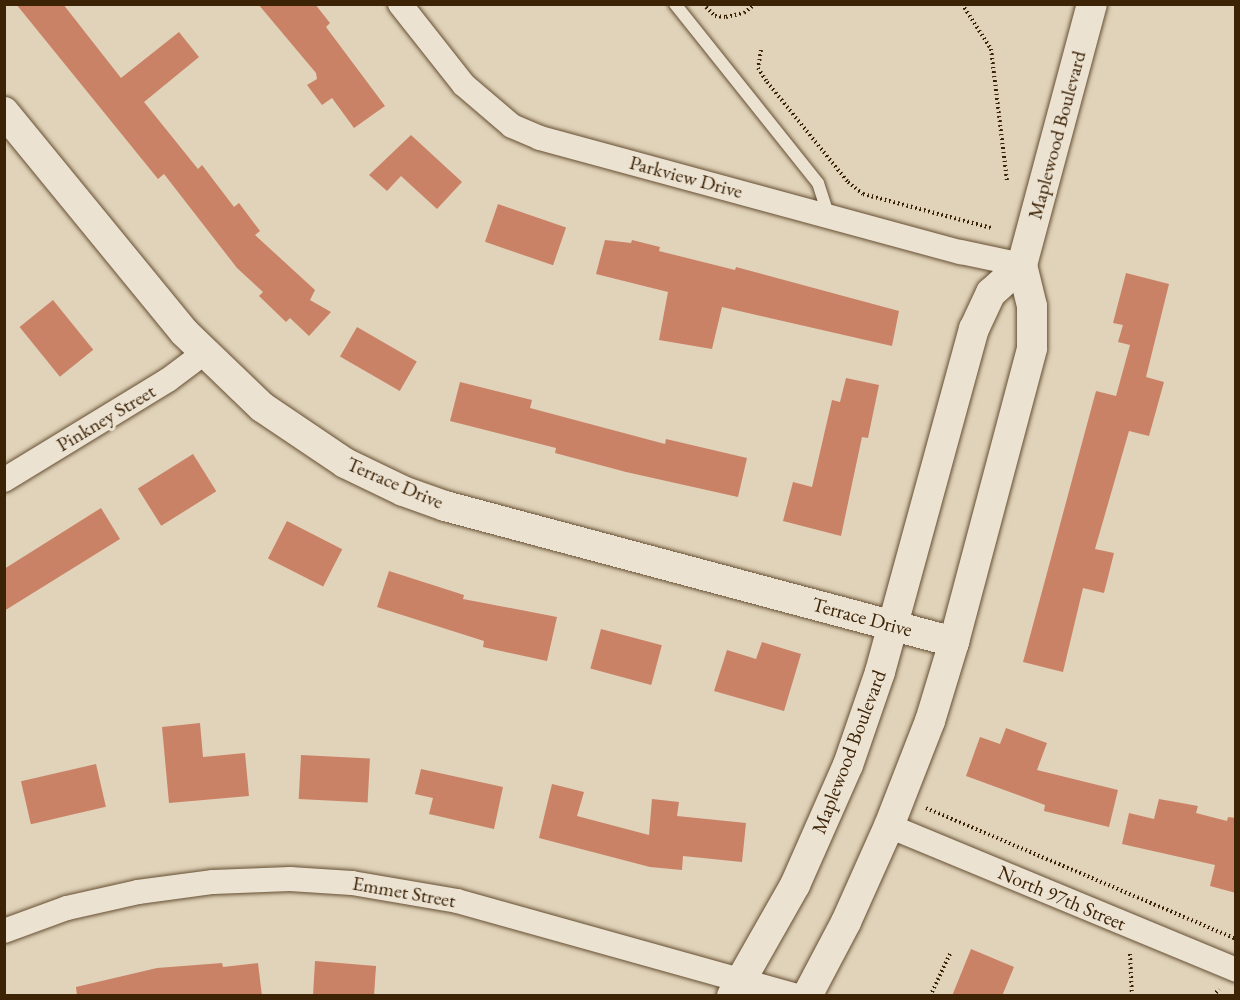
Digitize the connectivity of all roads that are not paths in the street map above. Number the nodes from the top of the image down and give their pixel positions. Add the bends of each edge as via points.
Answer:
1 (400, 4) edge
2 (675, 4) edge
3 (1092, 4) edge
4 (4, 112) edge
5 (829, 217) junction
6 (1022, 265) junction
7 (204, 353) junction
8 (4, 480) edge
9 (893, 625) junction
10 (954, 642) junction
11 (889, 826) junction
12 (4, 931) edge
13 (1236, 970) edge
14 (737, 988) edge
15 (798, 996) edge
16 (807, 996) edge

1 - 5 street, Parkview Drive via 464,85 512,126 540,138
2 - 5 lane via 818,183
3 - 6 street, Maplewood Boulevard
4 - 7 street, Terrace Drive
5 - 6 street, Parkview Drive
6 - 9 street, Maplewood Boulevard via 991,293 974,329
6 - 10 street, Maplewood Boulevard via 1032,306 1032,348
7 - 8 street, Pinkney Street via 168,380
7 - 9 street, Terrace Drive via 262,407 306,440 403,491
9 - 10 street, Terrace Drive
9 - 14 street, Maplewood Boulevard via 864,724 837,793 795,885
10 - 11 street, Maplewood Boulevard via 930,721
11 - 13 street, North 97th Street
11 - 16 street, Maplewood Boulevard
12 - 14 street, Emmet Street via 67,908 138,892 213,882 352,882 458,901
14 - 15 street, Emmet Street

